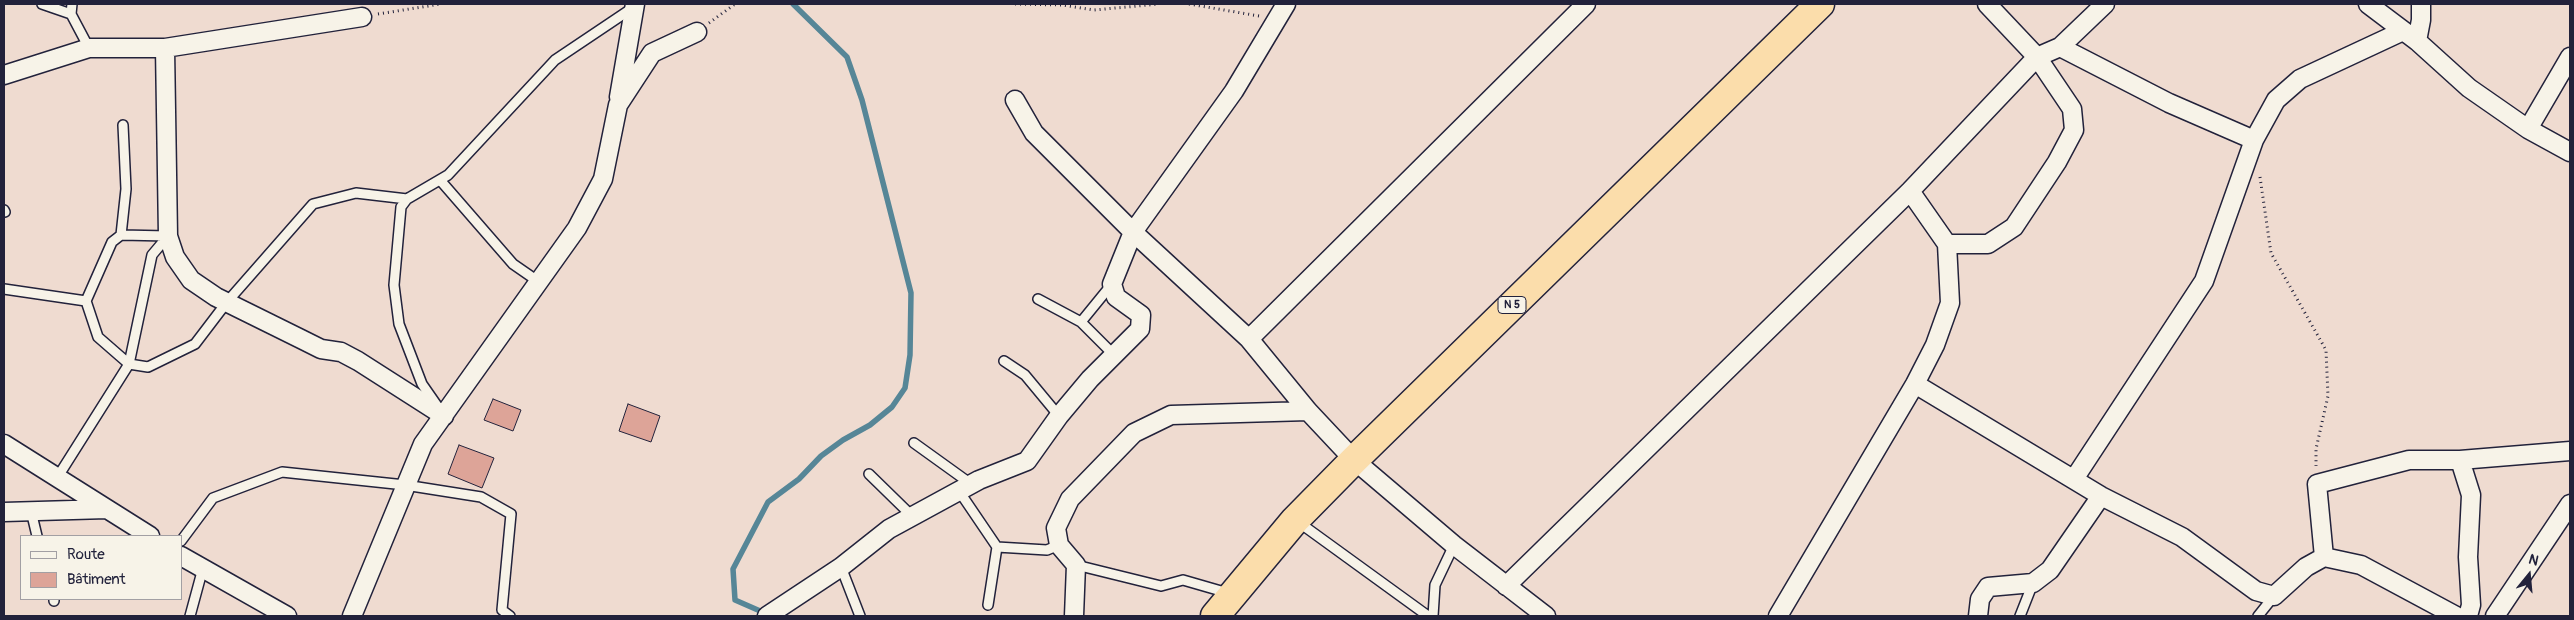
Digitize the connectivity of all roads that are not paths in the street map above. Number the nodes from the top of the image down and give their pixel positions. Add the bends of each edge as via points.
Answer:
1 (42, 4) edge
2 (72, 4) edge
3 (1286, 4) edge
4 (1586, 4) edge
5 (1820, 4) edge
6 (1987, 4) edge
7 (2105, 4) edge
8 (2368, 4) edge
9 (2421, 4) edge
10 (634, 5) edge
11 (70, 14) junction
12 (362, 17) road end
13 (697, 32) road end
14 (2410, 36) junction
15 (2060, 47) junction
16 (88, 48) junction
17 (165, 48) junction
18 (2037, 57) junction
19 (2570, 57) edge
20 (4, 75) edge
21 (1015, 100) dead end
22 (618, 104) junction
23 (123, 125) dead end
24 (2528, 129) junction
25 (2254, 140) junction
26 (2570, 152) edge
27 (440, 180) junction
28 (1910, 191) junction
29 (407, 199) junction
30 (1133, 232) junction
31 (121, 235) junction
32 (168, 236) junction
33 (1947, 244) junction
34 (539, 282) junction
35 (1112, 284) junction
36 (4, 289) edge
37 (1038, 299) dead end
38 (86, 301) junction
39 (227, 302) junction
40 (1081, 322) junction
41 (1249, 339) junction
42 (1114, 354) junction
43 (1004, 360) dead end
44 (129, 364) junction
45 (1915, 384) junction
46 (1308, 411) junction
47 (444, 416) junction
48 (1059, 416) junction
49 (914, 443) dead end
50 (4, 444) edge
51 (2570, 451) edge
52 (1354, 460) junction
53 (2460, 460) junction
54 (869, 474) dead end
55 (58, 478) junction
56 (2074, 480) junction
57 (405, 485) junction
58 (965, 488) junction
59 (2101, 496) junction
60 (2570, 504) edge
61 (107, 509) junction
62 (31, 511) junction
63 (4, 512) edge
64 (912, 516) junction
65 (1295, 520) junction
66 (38, 535) edge
67 (148, 535) edge
68 (182, 540) edge
69 (1059, 545) junction
70 (1454, 545) junction
71 (997, 547) junction
72 (182, 557) edge
73 (2324, 557) junction
74 (1076, 565) junction
75 (841, 567) junction
76 (203, 568) junction
77 (2033, 583) junction
78 (1506, 586) junction
79 (1231, 594) junction
80 (2274, 596) junction
81 (988, 604) dead end
82 (1538, 613) edge
83 (190, 616) edge
84 (287, 616) edge
85 (352, 616) edge
86 (510, 616) edge
87 (767, 616) edge
88 (860, 616) edge
89 (1074, 616) edge
90 (1215, 616) edge
91 (1428, 616) edge
92 (1434, 616) edge
93 (1778, 616) edge
94 (1978, 616) edge
95 (2020, 616) edge
96 (2258, 616) edge
97 (2456, 616) edge
98 (2468, 616) edge
99 (2495, 616) edge

1 - 11 lane
2 - 11 lane
3 - 30 street via 1234,91
4 - 41 street
5 - 52 highway, N 5
6 - 18 street
7 - 15 street
8 - 14 street
9 - 14 street via 2421,20
10 - 22 street
10 - 27 lane via 555,60
11 - 16 lane
12 - 17 street
13 - 22 street via 652,52
14 - 24 street via 2469,88
14 - 25 street via 2300,79 2276,100
15 - 18 street
15 - 25 street via 2169,103
16 - 17 street
16 - 20 street
17 - 32 street
18 - 28 street
18 - 33 street via 2072,109 2074,130 2014,227 1988,244
19 - 24 street
21 - 30 street via 1034,133
22 - 34 street via 603,179 577,228
23 - 31 lane via 126,189
24 - 26 street
25 - 56 street via 2204,281
27 - 29 lane
27 - 34 lane via 513,264
28 - 33 street
28 - 78 street
29 - 39 lane via 356,193 313,204
29 - 47 lane via 401,207 394,284 399,324 422,384
30 - 35 street
30 - 41 street
31 - 32 lane
31 - 38 lane via 112,242
32 - 39 street via 191,280
32 - 44 lane via 152,255
33 - 45 street via 1950,303 1935,345
34 - 47 street
35 - 40 lane
35 - 42 street via 1116,297 1141,315 1140,329
36 - 38 lane
37 - 40 lane
38 - 44 lane via 98,337
39 - 44 lane via 195,344 148,367
39 - 47 street via 321,348 341,352
40 - 42 lane
41 - 46 street
42 - 48 street
43 - 48 lane via 1026,375
44 - 55 lane
45 - 56 street
45 - 93 street
46 - 52 street
46 - 69 street via 1171,415 1134,433 1070,499 1056,528
47 - 57 street via 423,444
48 - 58 street via 1027,461
49 - 58 lane
50 - 55 street
51 - 53 street
52 - 65 highway, N 5
52 - 70 street
53 - 73 street via 2409,460 2316,484
53 - 98 street via 2471,495 2468,557 2471,606
54 - 64 lane
55 - 61 street
56 - 59 street
57 - 68 lane via 282,472 213,498
57 - 85 street
57 - 86 lane via 481,497 511,514 502,610
58 - 64 street
58 - 71 lane
59 - 77 street via 2050,570
59 - 80 street via 2182,537 2256,591
60 - 99 street
61 - 62 street
61 - 67 street
62 - 63 street
62 - 66 lane
64 - 75 street via 889,529
65 - 79 highway, N 5
65 - 91 lane
69 - 71 lane via 1047,550
69 - 74 street
70 - 78 street
70 - 92 lane via 1435,585
71 - 81 lane
72 - 76 street
73 - 80 street via 2306,567
73 - 97 street via 2361,565
74 - 79 lane via 1161,586 1183,580
74 - 89 street
75 - 87 street
75 - 88 lane
76 - 83 lane
76 - 84 street
77 - 94 street via 1988,587 1980,599
77 - 95 lane
78 - 82 street
79 - 90 highway, N 5
80 - 96 lane

